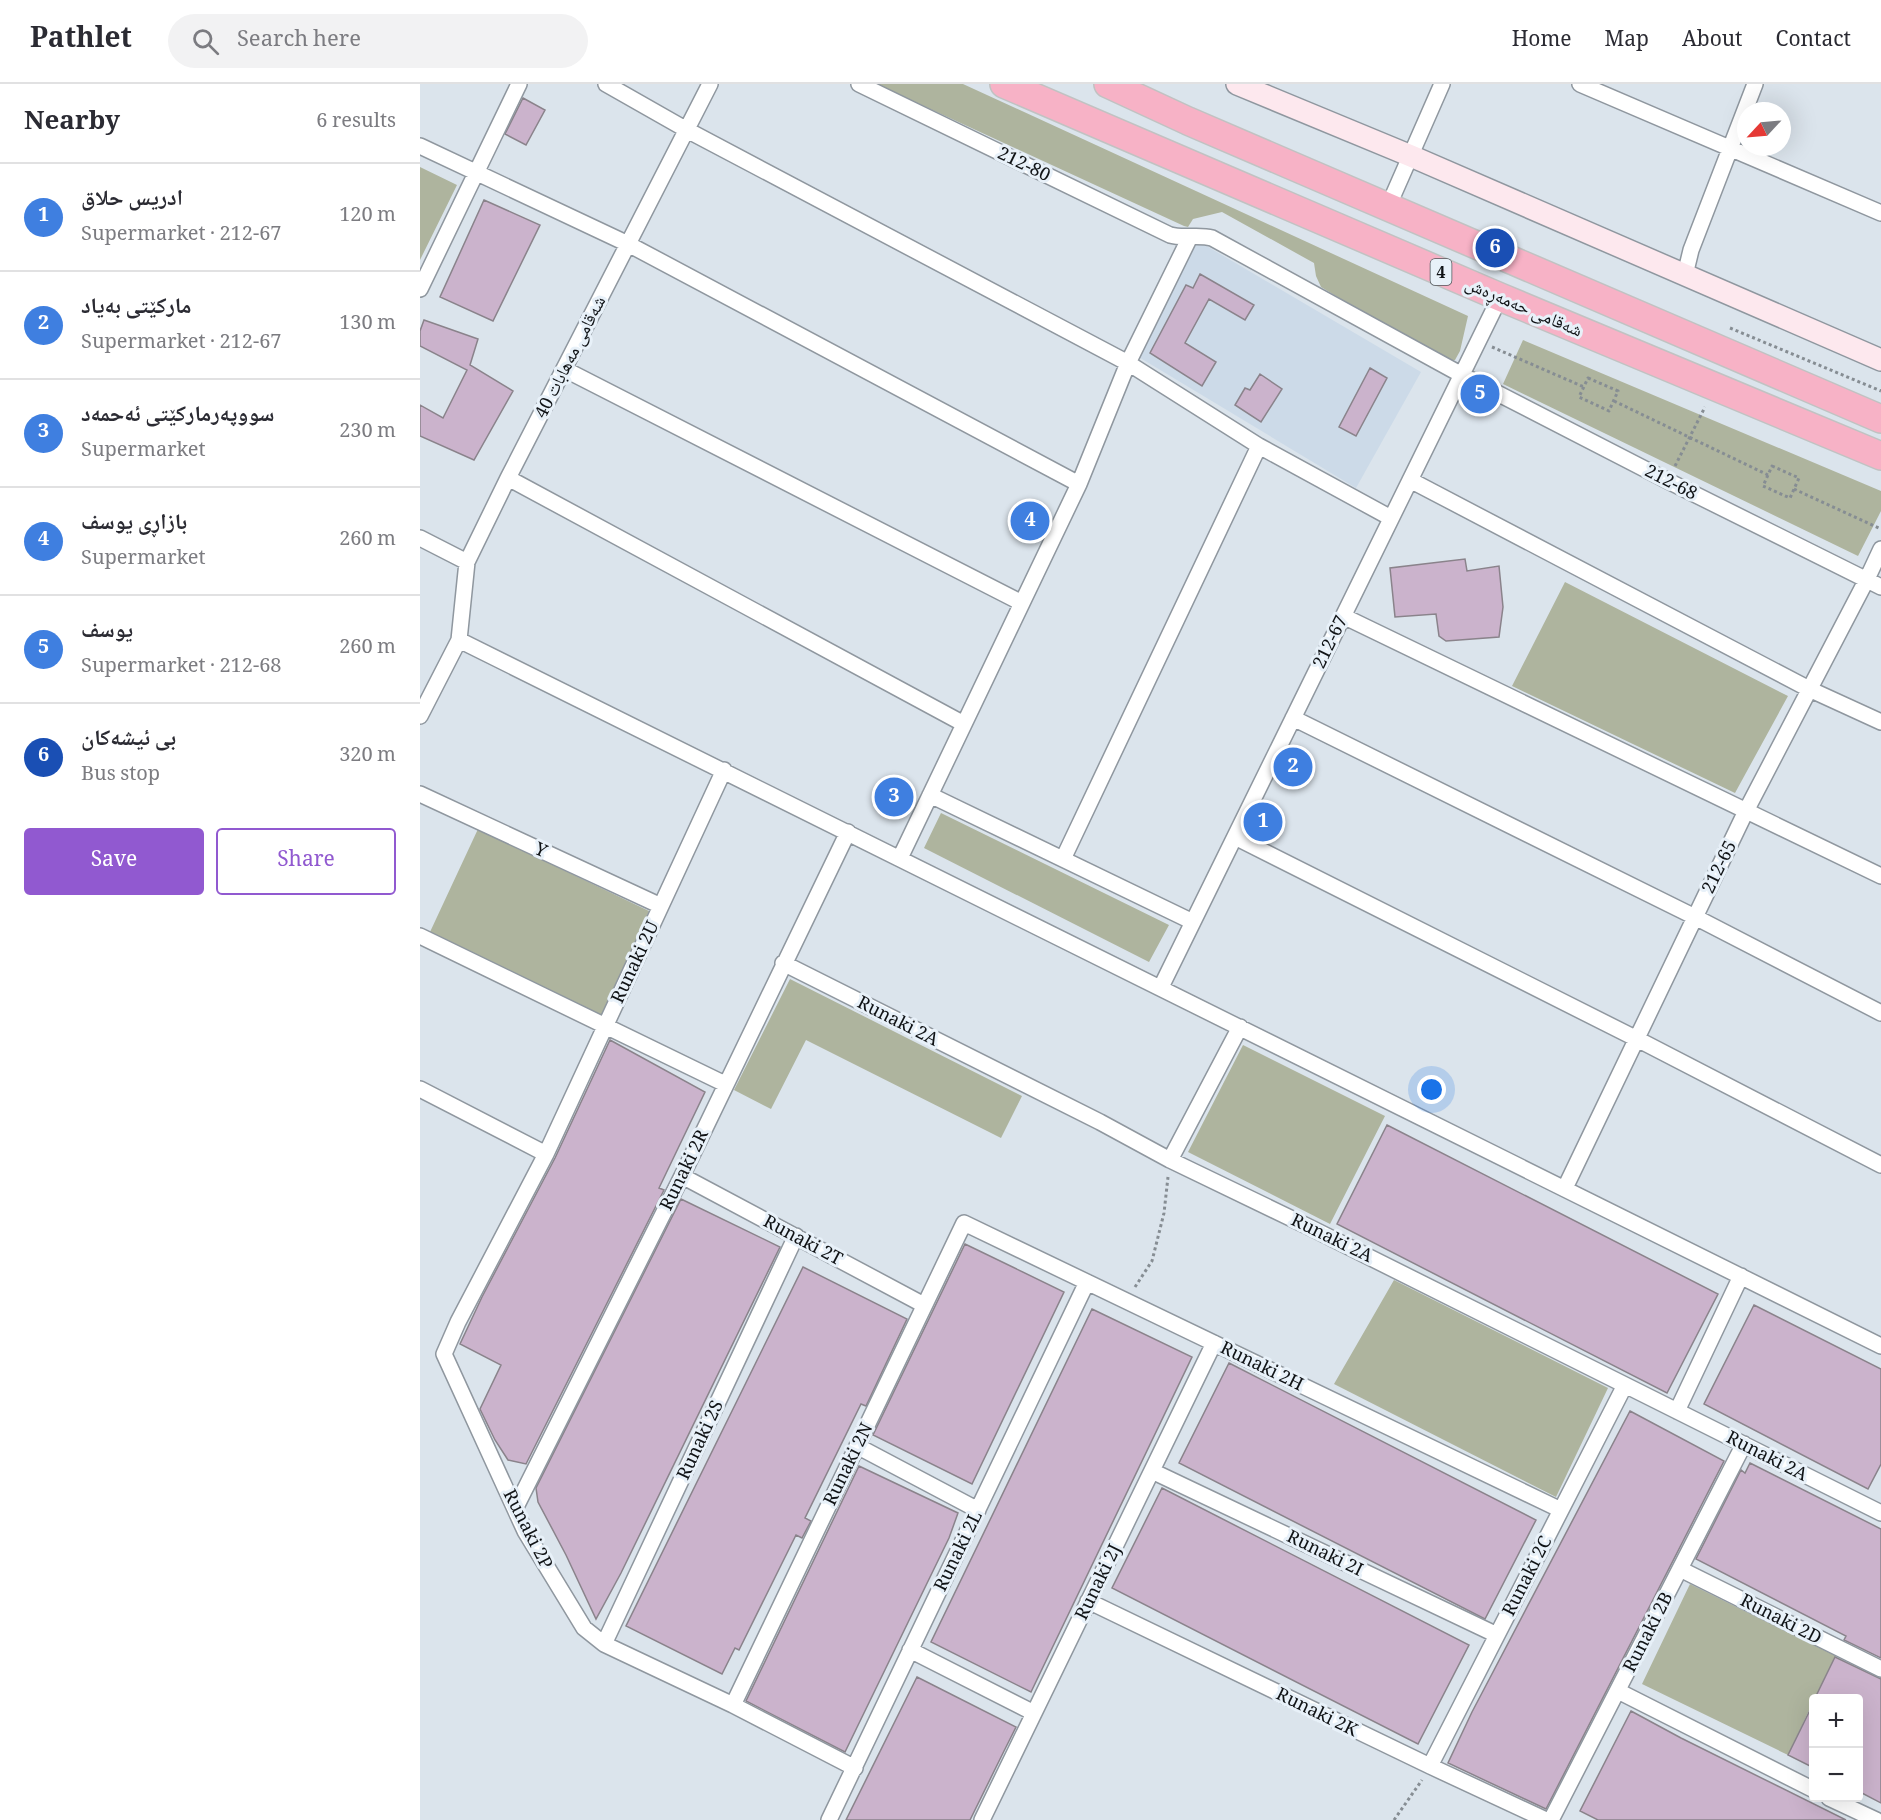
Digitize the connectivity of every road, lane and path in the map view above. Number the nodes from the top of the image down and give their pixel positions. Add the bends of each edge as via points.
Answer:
1 (519, 84) edge
2 (606, 84) edge
3 (710, 84) edge
4 (859, 84) edge
5 (1004, 84) edge
6 (1108, 84) edge
7 (1237, 84) edge
8 (1442, 84) edge
9 (1755, 84) edge
10 (1589, 86) edge
11 (1135, 96) junction
12 (1188, 121) junction
13 (687, 130) junction
14 (1118, 133) junction
15 (420, 146) edge
16 (1729, 149) junction
17 (1411, 156) junction
18 (1170, 157) junction
19 (476, 174) junction
20 (1388, 207) junction
21 (1881, 213) edge
22 (1190, 237) junction
23 (628, 244) junction
24 (1685, 275) junction
25 (420, 290) edge
26 (1500, 297) junction
27 (1479, 341) junction
28 (1881, 360) edge
29 (1128, 363) junction
30 (564, 369) junction
31 (1462, 375) junction
32 (1584, 387) junction
33 (1614, 401) junction
34 (1705, 407) dead end
35 (1881, 419) edge
36 (1690, 436) junction
37 (1259, 446) junction
38 (1881, 456) edge
39 (1768, 475) junction
40 (508, 478) junction
41 (1410, 480) junction
42 (1668, 481) junction
43 (1079, 484) junction
44 (1794, 489) junction
45 (1391, 518) junction
46 (1881, 529) edge
47 (420, 538) edge
48 (1881, 549) edge
49 (467, 562) junction
50 (1867, 579) junction
51 (1881, 587) edge
52 (1022, 603) junction
53 (1343, 616) junction
54 (459, 640) junction
55 (1809, 689) junction
56 (420, 716) edge
57 (1293, 718) junction
58 (1881, 723) edge
59 (964, 724) junction
60 (724, 771) junction
61 (420, 794) edge
62 (930, 795) junction
63 (1746, 811) junction
64 (848, 832) junction
65 (1235, 837) junction
66 (900, 858) junction
67 (1063, 859) junction
68 (1881, 876) edge
69 (661, 906) junction
70 (1695, 917) junction
71 (1193, 922) junction
72 (420, 936) edge
73 (783, 963) junction
74 (1161, 987) junction
75 (1881, 1013) edge
76 (606, 1026) junction
77 (1240, 1027) junction
78 (1637, 1039) junction
79 (725, 1084) junction
80 (420, 1089) edge
81 (546, 1154) junction
82 (1170, 1160) junction
83 (1881, 1165) edge
84 (682, 1176) junction
85 (1565, 1188) junction
86 (964, 1223) joint
87 (796, 1236) junction
88 (1741, 1276) junction
89 (1088, 1282) junction
90 (1126, 1301) junction
91 (924, 1305) junction
92 (1215, 1343) junction
93 (1881, 1346) edge
94 (1625, 1385) junction
95 (1677, 1411) junction
96 (1744, 1444) junction
97 (857, 1446) junction
98 (1152, 1471) junction
99 (516, 1507) junction
100 (978, 1510) junction
101 (1561, 1510) junction
102 (1881, 1513) edge
103 (1680, 1569) junction
104 (1089, 1601) junction
105 (1497, 1635) junction
106 (604, 1644) junction
107 (910, 1650) junction
108 (1881, 1669) edge
109 (1617, 1691) junction
110 (733, 1705) junction
111 (1034, 1713) junction
112 (1430, 1766) junction
113 (855, 1767) junction
114 (1809, 1787) edge
115 (1839, 1802) edge
116 (829, 1820) edge
117 (982, 1820) edge
118 (1394, 1820) edge
119 (1546, 1820) edge
120 (1551, 1820) edge
121 (1876, 1820) edge

1 - 19 street
2 - 13 street
3 - 13 street, شەقامی مەهابات 40
4 - 22 street, 212-80 via 1170,235
5 - 14 highway, شەقامی حەمەڕەش / 4
6 - 11 highway, 4
7 - 17 street
8 - 17 street
9 - 16 street
10 - 16 street
11 - 12 highway, 4
11 - 14 highway
12 - 18 highway
12 - 20 highway, 4
13 - 23 street, شەقامی مەهابات 40
13 - 29 street
14 - 18 highway, شەقامی حەمەڕەش / 4
15 - 19 street
16 - 21 street
16 - 24 street
17 - 20 street
17 - 24 street
18 - 26 highway, شەقامی حەمەڕەش / 4
19 - 23 street
19 - 25 street
20 - 35 highway, 4
22 - 29 street
22 - 31 street, 212-80 via 1212,238
23 - 30 street, شەقامی مەهابات 40
23 - 43 street
24 - 28 street
26 - 27 street, 212-67
26 - 38 highway, شەقامی حەمەڕەش / 4
27 - 31 street, 212-67
27 - 32 path
29 - 37 street
29 - 43 street
30 - 40 street, شەقامی مەهابات 40
30 - 52 street
31 - 41 street, 212-67
31 - 42 street, 212-68
32 - 33 path via 1588,378 1618,391
32 - 33 path via 1579,397 1610,411
33 - 36 path
34 - 36 path
36 - 39 path
36 - 42 path
37 - 45 street
37 - 67 street
39 - 44 path via 1763,486 1790,498
39 - 44 path via 1772,466 1799,478
40 - 49 street, شەقامی مەهابات 40
40 - 59 street
41 - 45 street, 212-67
41 - 55 street
42 - 50 street, 212-68
43 - 52 street
44 - 46 path
45 - 53 street, 212-67
47 - 49 street
48 - 50 street, 212-65
49 - 54 street, شەقامی مەهابات 40
50 - 51 street, 212-68
50 - 55 street, 212-65
52 - 59 street
53 - 57 street, 212-67
53 - 63 street
54 - 56 street
54 - 60 street
55 - 58 street
55 - 63 street, 212-65
57 - 65 street, 212-67
57 - 70 street
59 - 62 street
60 - 64 street
60 - 69 street, Runaki 2U
61 - 69 street, Y
62 - 66 street
62 - 67 street
63 - 68 street
63 - 70 street, 212-65
64 - 66 street
64 - 73 street, Runaki 2R
65 - 71 street, 212-67
65 - 78 street
66 - 74 street
67 - 71 street
69 - 76 street, Runaki 2U
70 - 75 street
70 - 78 street, 212-65
71 - 74 street, 212-67
72 - 76 street
73 - 79 street, Runaki 2R
73 - 82 street, Runaki 2A
74 - 77 street
76 - 79 street
76 - 81 street, Runaki 2U
77 - 82 street
77 - 85 street
78 - 83 street
78 - 85 street, 212-65
79 - 84 street, Runaki 2R
80 - 81 street
81 - 99 street, Runaki 2P via 444,1354
82 - 90 path via 1164,1213 1152,1262
82 - 94 street, Runaki 2A
84 - 87 street, Runaki 2T
84 - 99 street, Runaki 2R
85 - 88 street
86 - 89 street, Runaki 2H
86 - 91 street, Runaki 2N
87 - 91 street, Runaki 2T
87 - 106 street, Runaki 2S
88 - 93 street
88 - 95 street
89 - 90 street, Runaki 2H
89 - 100 street, Runaki 2L
90 - 92 street, Runaki 2H
91 - 97 street, Runaki 2N
92 - 98 street, Runaki 2J
92 - 101 street, Runaki 2H
94 - 95 street, Runaki 2A
94 - 101 street, Runaki 2C
95 - 96 street, Runaki 2A
96 - 102 street, Runaki 2A
96 - 103 street, Runaki 2B
97 - 100 street
97 - 110 street, Runaki 2N
98 - 104 street, Runaki 2J
98 - 105 street, Runaki 2I
99 - 106 street, Runaki 2P via 525,1531 584,1628
100 - 107 street, Runaki 2L
101 - 105 street, Runaki 2C
103 - 108 street, Runaki 2D
103 - 109 street, Runaki 2B
104 - 111 street, Runaki 2J
104 - 112 street, Runaki 2K
105 - 112 street, Runaki 2C
106 - 110 street, Runaki 2P
107 - 111 street
107 - 113 street, Runaki 2L
109 - 114 street
109 - 120 street, Runaki 2B
110 - 113 street, Runaki 2P
111 - 117 street, Runaki 2J
112 - 118 path
112 - 119 street, Runaki 2K
113 - 116 street, Runaki 2L
115 - 121 street

